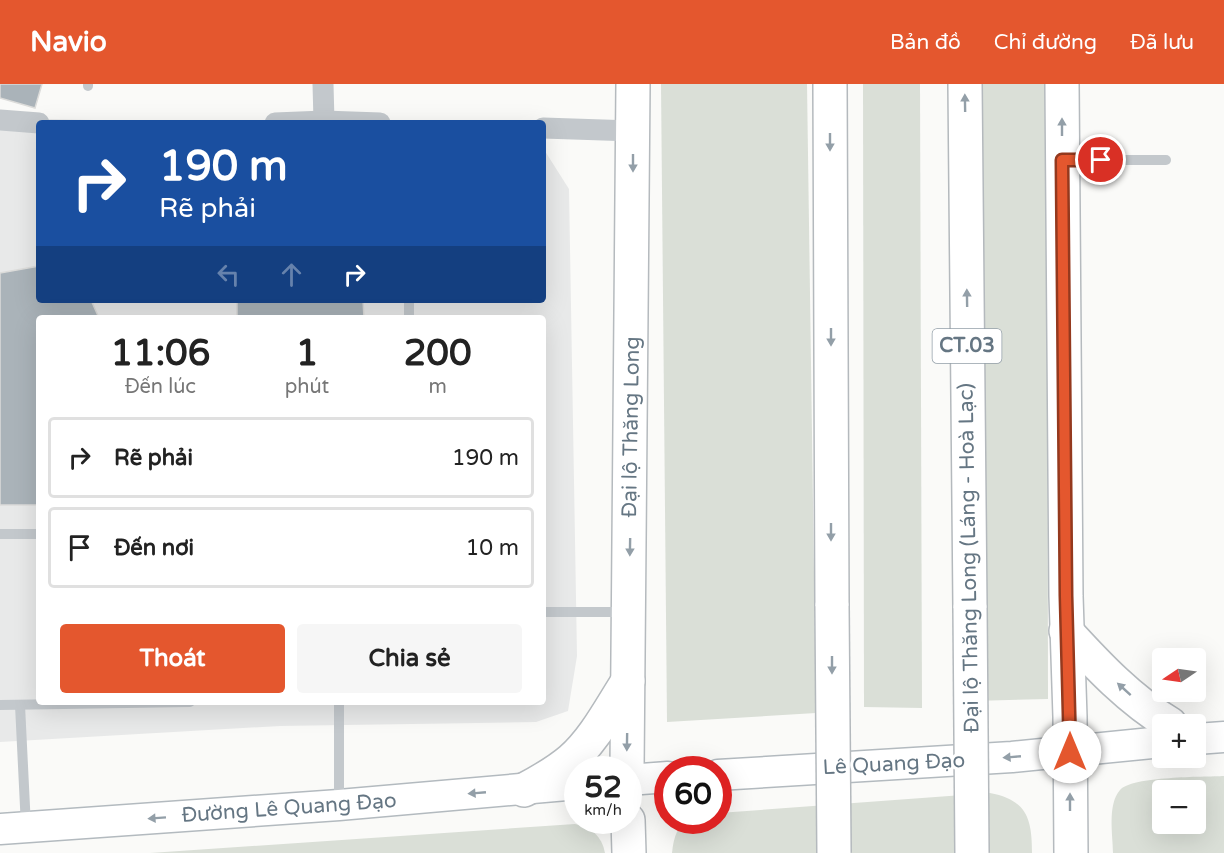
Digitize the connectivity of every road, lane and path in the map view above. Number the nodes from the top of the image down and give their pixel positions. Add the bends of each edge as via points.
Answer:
1 (323, 84) edge
2 (633, 84) edge
3 (830, 84) edge
4 (965, 84) edge
5 (1062, 84) edge
6 (0, 120) edge
7 (324, 120) edge
8 (36, 123) edge
9 (546, 128) edge
10 (633, 131) junction
11 (1062, 160) junction
12 (1166, 160) dead end
13 (0, 534) edge
14 (36, 534) edge
15 (546, 612) edge
16 (629, 612) junction
17 (1066, 631) junction
18 (628, 681) junction
19 (0, 705) edge
20 (20, 705) junction
21 (36, 705) edge
22 (339, 705) edge
23 (1153, 714) edge
24 (1224, 737) edge
25 (1206, 738) edge
26 (1152, 743) edge
27 (1070, 752) junction
28 (627, 756) edge
29 (732, 774) edge
30 (564, 786) edge
31 (524, 790) junction
32 (339, 804) junction
33 (13, 828) edge
34 (628, 834) edge
35 (629, 853) edge
36 (834, 853) edge
37 (972, 853) edge
38 (1071, 853) edge

1 - 7 street
2 - 10 main road, Đại lộ Thăng Long
3 -> 36 main road, bridge
37 -> 4 main road, Đại lộ Thăng Long (Láng - Hoà Lạc) / CT.03, bridge
11 -> 5 main road
6 - 8 street
9 - 10 street
10 -> 16 main road, Đại lộ Thăng Long
11 - 12 lane
11 - 17 main road
13 - 14 lane
15 - 16 lane
16 - 18 main road, Đại lộ Thăng Long
23 -> 17 main road
17 - 27 main road
18 -> 28 main road, Đại lộ Thăng Long
18 - 31 main road via 573,759
19 - 20 lane
20 - 21 lane
20 - 33 lane
22 - 32 lane
24 - 25 main road
26 - 27 main road, Lê Quang Đạo
27 -> 29 main road, Lê Quang Đạo
38 -> 27 main road
30 - 31 main road, Đường Lê Quang Đạo
31 -> 32 main road, Đường Lê Quang Đạo
32 -> 33 main road, Đường Lê Quang Đạo
34 - 35 main road

